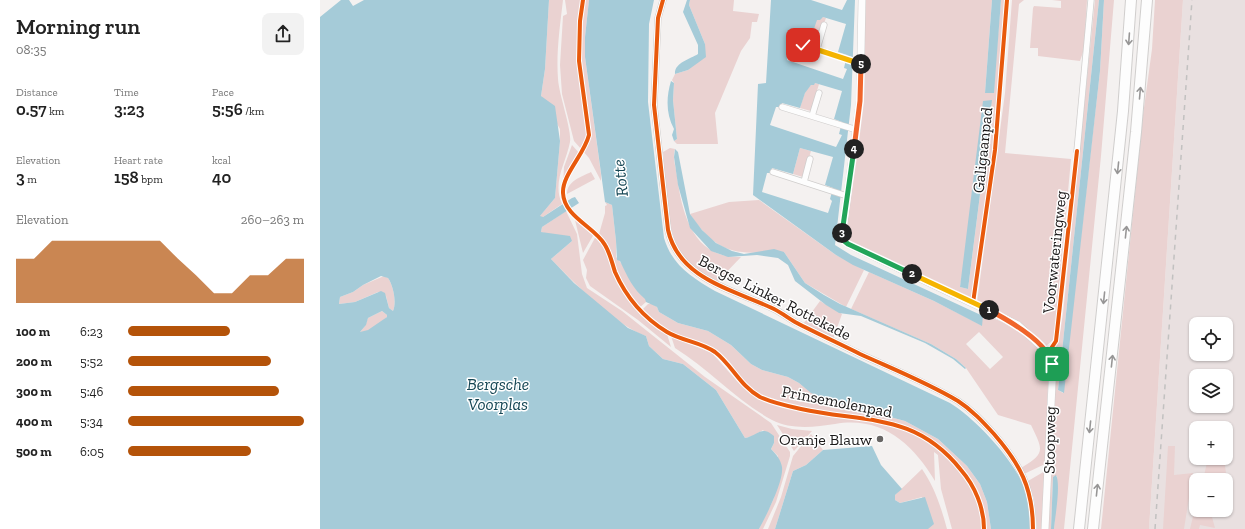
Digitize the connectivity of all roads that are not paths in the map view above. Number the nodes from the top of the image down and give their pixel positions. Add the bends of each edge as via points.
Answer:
1 (663, 0) edge
2 (862, 0) edge
3 (1091, 0) edge
4 (1131, 0) edge
5 (1147, 0) edge
6 (824, 25) dead end
7 (803, 45) dead end
8 (817, 49) junction
9 (861, 63) junction
10 (819, 93) dead end
11 (782, 107) dead end
12 (812, 116) junction
13 (854, 129) junction
14 (1077, 151) dead end
15 (810, 159) dead end
16 (773, 172) dead end
17 (804, 182) junction
18 (844, 195) junction
19 (1033, 529) edge
20 (1045, 529) edge
21 (1079, 529) edge
22 (1093, 529) edge

1 - 19 street, Bergse Linker Rottekade via 658,18 654,104 668,230 676,252 694,271 719,285 775,309 819,334 960,402 983,422 1016,462 1029,492
2 - 9 street
3 - 14 street
4 -> 21 highway via 1124,111
22 -> 5 highway via 1136,132
6 - 8 street
7 - 8 street
8 - 9 street
9 - 13 street via 860,101
10 - 12 street
11 - 12 street
12 - 13 street
13 - 18 street
15 - 17 street
16 - 17 street
17 - 18 street
18 - 20 street, Stoopweg via 842,237 845,242 1018,325 1048,353 1052,364

